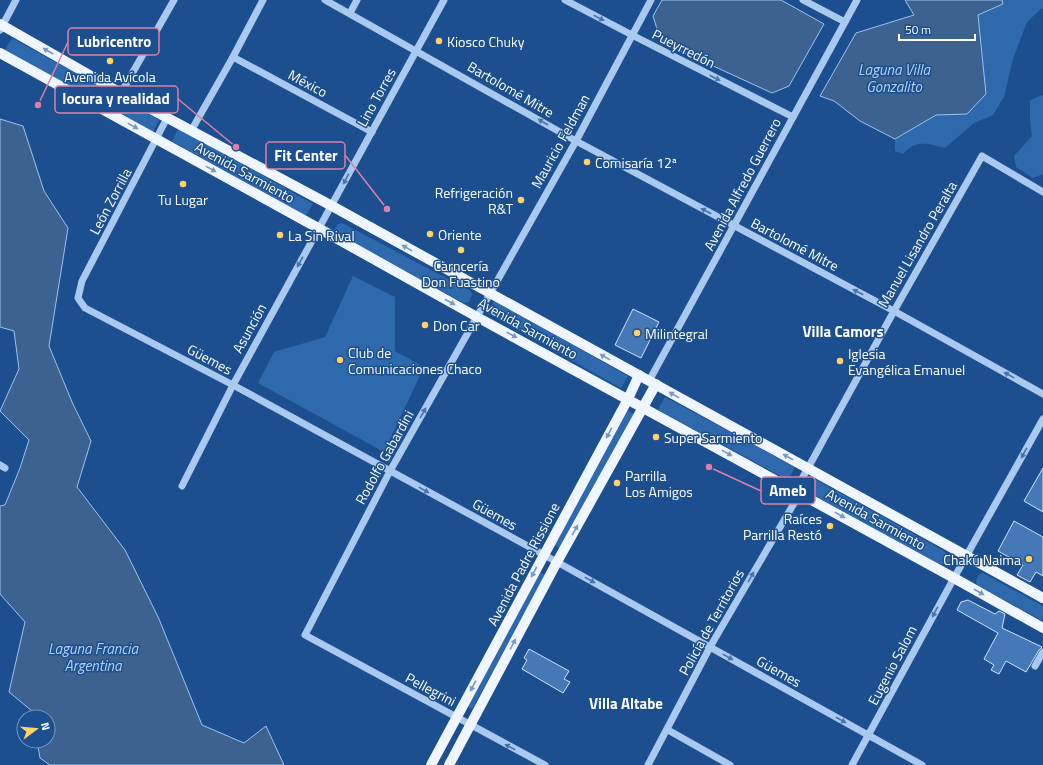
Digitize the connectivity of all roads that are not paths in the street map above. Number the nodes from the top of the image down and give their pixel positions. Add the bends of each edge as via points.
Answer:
1 (16, 0) edge
2 (174, 0) edge
3 (263, 0) edge
4 (325, 0) edge
5 (357, 0) edge
6 (444, 0) edge
7 (565, 0) edge
8 (651, 0) edge
9 (803, 0) edge
10 (857, 0) edge
11 (350, 13) junction
12 (845, 22) junction
13 (1, 27) edge
14 (632, 35) junction
15 (417, 51) junction
16 (0, 53) edge
17 (233, 57) junction
18 (121, 93) junction
19 (793, 117) junction
20 (167, 118) junction
21 (191, 131) junction
22 (372, 132) junction
23 (157, 139) junction
24 (576, 141) junction
25 (1043, 192) edge
26 (332, 206) junction
27 (734, 226) junction
28 (318, 228) junction
29 (491, 294) junction
30 (78, 298) joint
31 (894, 311) junction
32 (477, 317) junction
33 (639, 375) junction
34 (652, 383) junction
35 (233, 385) junction
36 (1043, 394) edge
37 (628, 398) junction
38 (643, 407) junction
39 (1043, 419) edge
40 (808, 468) junction
41 (390, 471) junction
42 (182, 486) dead end
43 (800, 493) junction
44 (543, 555) junction
45 (966, 556) junction
46 (557, 562) junction
47 (954, 578) junction
48 (1043, 598) edge
49 (1043, 628) edge
50 (304, 635) joint
51 (710, 647) junction
52 (1043, 652) edge
53 (1035, 666) dead end
54 (456, 717) junction
55 (470, 725) junction
56 (668, 730) junction
57 (868, 736) junction
58 (431, 765) edge
59 (449, 765) edge
60 (545, 765) edge
61 (648, 765) edge
62 (730, 765) edge
63 (852, 765) edge
64 (922, 765) edge

1 - 13 street
2 - 18 street
3 - 17 street
4 - 11 street, Bartolomé Mitre
5 - 11 street
6 - 15 street, Lino Torres
7 -> 14 street, Pueyrredón
8 - 14 street, Mauricio Feldman
9 - 12 street
10 - 12 street, Avenida Alfredo Guerrero
11 - 15 street, Bartolomé Mitre
12 - 19 street, Avenida Alfredo Guerrero
18 -> 13 main road, Avenida Sarmiento
14 -> 19 street, Pueyrredón
14 - 24 street, Mauricio Feldman
15 - 22 street, Lino Torres
24 -> 15 street, Bartolomé Mitre
16 -> 23 main road, Avenida Sarmiento
17 - 21 street
17 - 22 street, México
18 - 20 main road, Avenida Sarmiento
19 - 27 street, Avenida Alfredo Guerrero
20 - 21 main road, Avenida Sarmiento
20 - 23 street, León Zorrilla
21 - 26 main road, Avenida Sarmiento
22 -> 26 street, Lino Torres
23 -> 28 main road, Avenida Sarmiento
23 - 30 street, León Zorrilla via 82,281
27 -> 24 street, Bartolomé Mitre
24 - 29 street, Mauricio Feldman
25 - 31 street, Manuel Lisandro Peralta via 982,156
26 - 28 street, Asunción
29 -> 26 main road, Avenida Sarmiento
31 -> 27 street, Bartolomé Mitre
27 - 34 street, Avenida Alfredo Guerrero
28 -> 32 main road, Avenida Sarmiento
28 -> 35 street, Asunción
29 - 32 street, Rodolfo Gabardini
33 -> 29 main road, Avenida Sarmiento
30 - 35 street, Güemes via 85,308
36 -> 31 street, Bartolomé Mitre
31 - 40 street, Manuel Lisandro Peralta
32 -> 37 main road, Avenida Sarmiento
41 -> 32 street, Rodolfo Gabardini
33 - 34 main road, Avenida Sarmiento
33 - 37 main road, Avenida Padre Rissione
34 - 38 main road, Avenida Padre Rissione
40 -> 34 main road, Avenida Sarmiento
35 - 41 street, Güemes
35 - 42 street, Asunción
37 - 38 main road, Avenida Sarmiento
37 -> 44 main road, Avenida Padre Rissione
38 -> 43 main road, Avenida Sarmiento
46 -> 38 main road, Avenida Padre Rissione
39 -> 45 street, Eugenio Salom
40 - 43 street, Manuel Lisandro Peralta via 800,482
40 - 45 main road, Avenida Sarmiento
41 -> 44 street, Güemes
41 - 50 street, Rodolfo Gabardini
43 -> 47 main road, Avenida Sarmiento
51 -> 43 street, Policía de Territorios
44 - 46 street, Güemes
44 -> 54 main road, Avenida Padre Rissione
45 - 47 street, Eugenio Salom
45 - 48 main road, Avenida Sarmiento
46 -> 51 street, Güemes
55 -> 46 main road, Avenida Padre Rissione
47 -> 49 main road, Avenida Sarmiento
47 -> 57 street, Eugenio Salom
50 - 54 street, Pellegrini
51 - 56 street, Policía de Territorios
51 -> 57 street, Güemes
52 - 53 street
54 - 55 street, Pellegrini
54 - 58 main road, Avenida Padre Rissione
55 - 59 main road, Avenida Padre Rissione
60 -> 55 street, Pellegrini
56 - 61 street, Policía de Territorios
56 - 62 street
57 - 63 street, Eugenio Salom
57 - 64 street, Güemes

